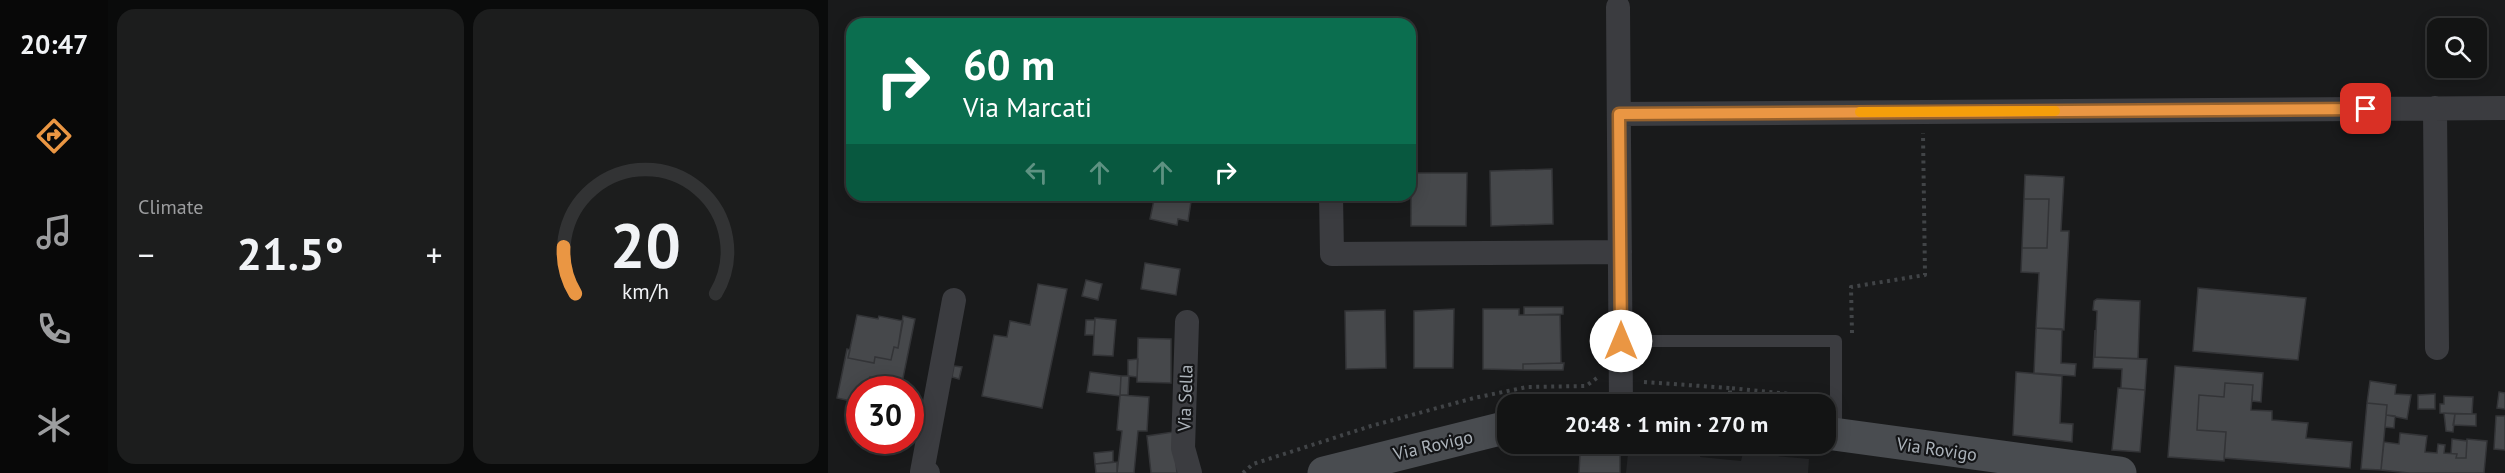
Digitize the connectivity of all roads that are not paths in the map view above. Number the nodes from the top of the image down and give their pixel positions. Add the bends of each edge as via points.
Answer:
1 (1618, 7) dead end
2 (2435, 108) junction
3 (2505, 108) edge
4 (1619, 114) junction
5 (1331, 201) edge
6 (1620, 252) junction
7 (954, 300) dead end
8 (1187, 322) dead end
9 (1621, 341) junction
10 (2438, 348) dead end
11 (1621, 394) edge
12 (1833, 394) edge
13 (1497, 430) edge
14 (1836, 435) edge
15 (1985, 465) edge
16 (928, 473) edge
17 (1190, 473) edge
18 (1324, 473) edge
19 (2120, 473) edge

1 - 4 street
2 - 3 street
2 - 4 street
2 - 10 street
4 - 6 street
5 - 6 street via 1332,254
6 - 9 street
7 - 16 street via 922,472
8 - 17 street, Via Sella via 1184,448
9 - 11 street
9 - 12 lane via 1836,341
13 - 18 main road, Via Rovigo
14 - 15 main road, Via Rovigo
15 - 19 main road, Via Rovigo

